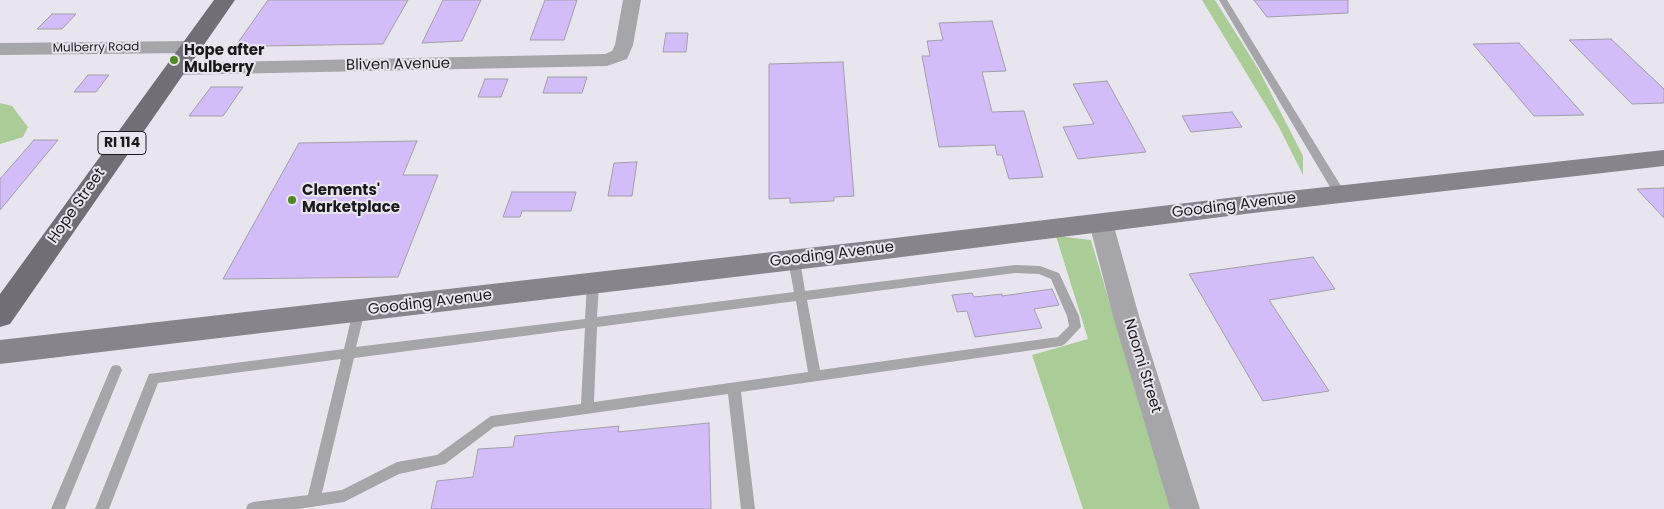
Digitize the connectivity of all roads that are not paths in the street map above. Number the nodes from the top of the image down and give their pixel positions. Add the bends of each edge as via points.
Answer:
1 (225, 0) edge
2 (632, 0) edge
3 (1223, 0) edge
4 (191, 47) junction
5 (0, 50) edge
6 (176, 69) junction
7 (1664, 158) edge
8 (1340, 194) junction
9 (1101, 223) junction
10 (794, 260) junction
11 (593, 283) junction
12 (10, 289) edge
13 (801, 296) junction
14 (359, 311) junction
15 (0, 316) edge
16 (591, 323) junction
17 (0, 352) edge
18 (348, 354) junction
19 (116, 370) dead end
20 (814, 376) junction
21 (734, 388) junction
22 (587, 409) junction
23 (313, 501) junction
24 (58, 509) edge
25 (102, 509) edge
26 (254, 509) edge
27 (748, 509) edge
28 (1185, 509) edge

1 - 4 main road, Hope Street / RI 114
2 - 6 street, Bliven Avenue via 620,55 601,60
3 - 8 lane
4 - 5 street, Mulberry Road
4 - 6 main road, Hope Street / RI 114
6 - 12 main road, Hope Street / RI 114
7 - 8 main road, Gooding Avenue
8 - 9 main road, Gooding Avenue
9 - 10 main road, Gooding Avenue
9 - 28 street, Naomi Street
10 - 11 main road, Gooding Avenue
10 - 13 lane
11 - 14 main road, Gooding Avenue
11 - 16 lane
12 - 15 main road, Hope Street / RI 114
13 - 16 lane
13 - 20 lane
13 - 20 lane via 1015,269 1040,270 1055,276 1075,327 1061,341
14 - 17 main road, Gooding Avenue
14 - 18 lane
16 - 18 lane
16 - 22 lane
18 - 23 lane
18 - 25 lane via 153,378
19 - 24 lane
20 - 21 lane
21 - 22 lane
21 - 27 lane
22 - 23 lane via 491,422 440,460 397,468 344,496
23 - 26 lane

